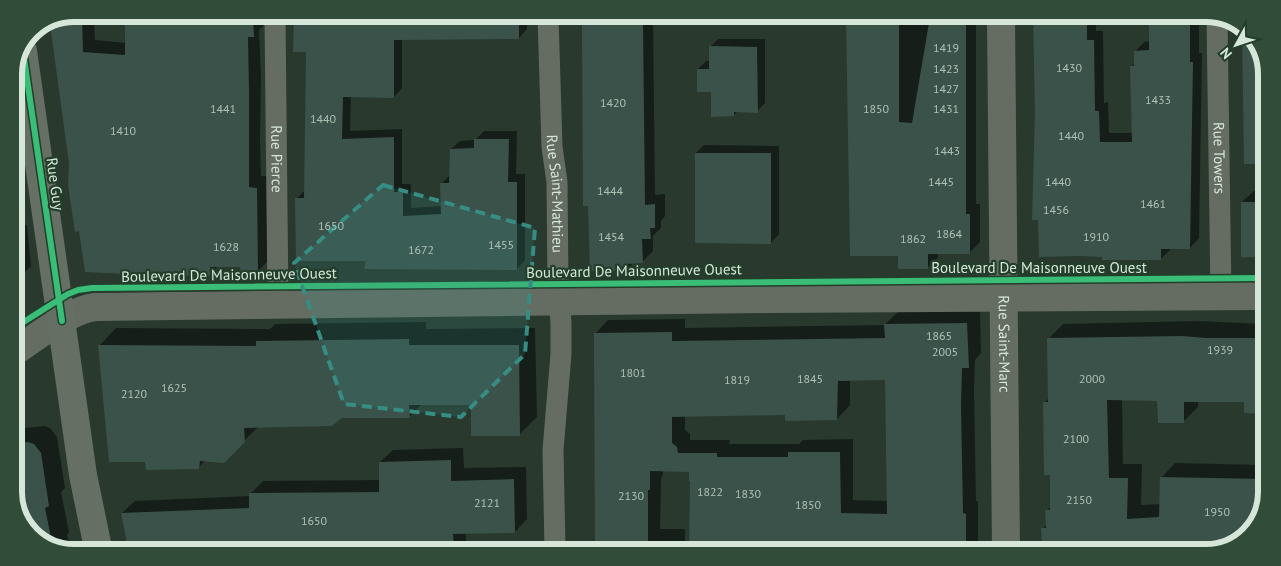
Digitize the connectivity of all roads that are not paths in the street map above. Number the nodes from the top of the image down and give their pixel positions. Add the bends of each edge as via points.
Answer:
1 (275, 22) edge
2 (548, 22) edge
3 (1001, 22) edge
4 (1217, 24) edge
5 (24, 60) edge
6 (1221, 296) junction
7 (1258, 296) edge
8 (1003, 298) junction
9 (560, 302) junction
10 (278, 304) junction
11 (62, 321) junction
12 (23, 346) edge
13 (97, 544) edge
14 (554, 544) edge
15 (1006, 544) edge

1 - 10 street, Rue Pierce
2 - 9 street, Rue Saint-Mathieu
3 - 8 street, Rue Saint-Marc
4 - 6 street, Rue Towers
5 - 11 main road, Rue Guy
6 - 7 street, Boulevard De Maisonneuve Ouest
6 - 8 street, Boulevard De Maisonneuve Ouest
8 - 9 street, Boulevard De Maisonneuve Ouest
8 - 15 street, Rue Saint-Marc
9 - 10 street, Boulevard De Maisonneuve Ouest
9 - 14 street, Rue Saint-Mathieu via 561,354 553,450
10 - 11 street, Boulevard De Maisonneuve Ouest via 95,307 78,311
11 - 12 street, Boulevard De Maisonneuve Ouest
11 - 13 main road, Rue Guy via 83,475

